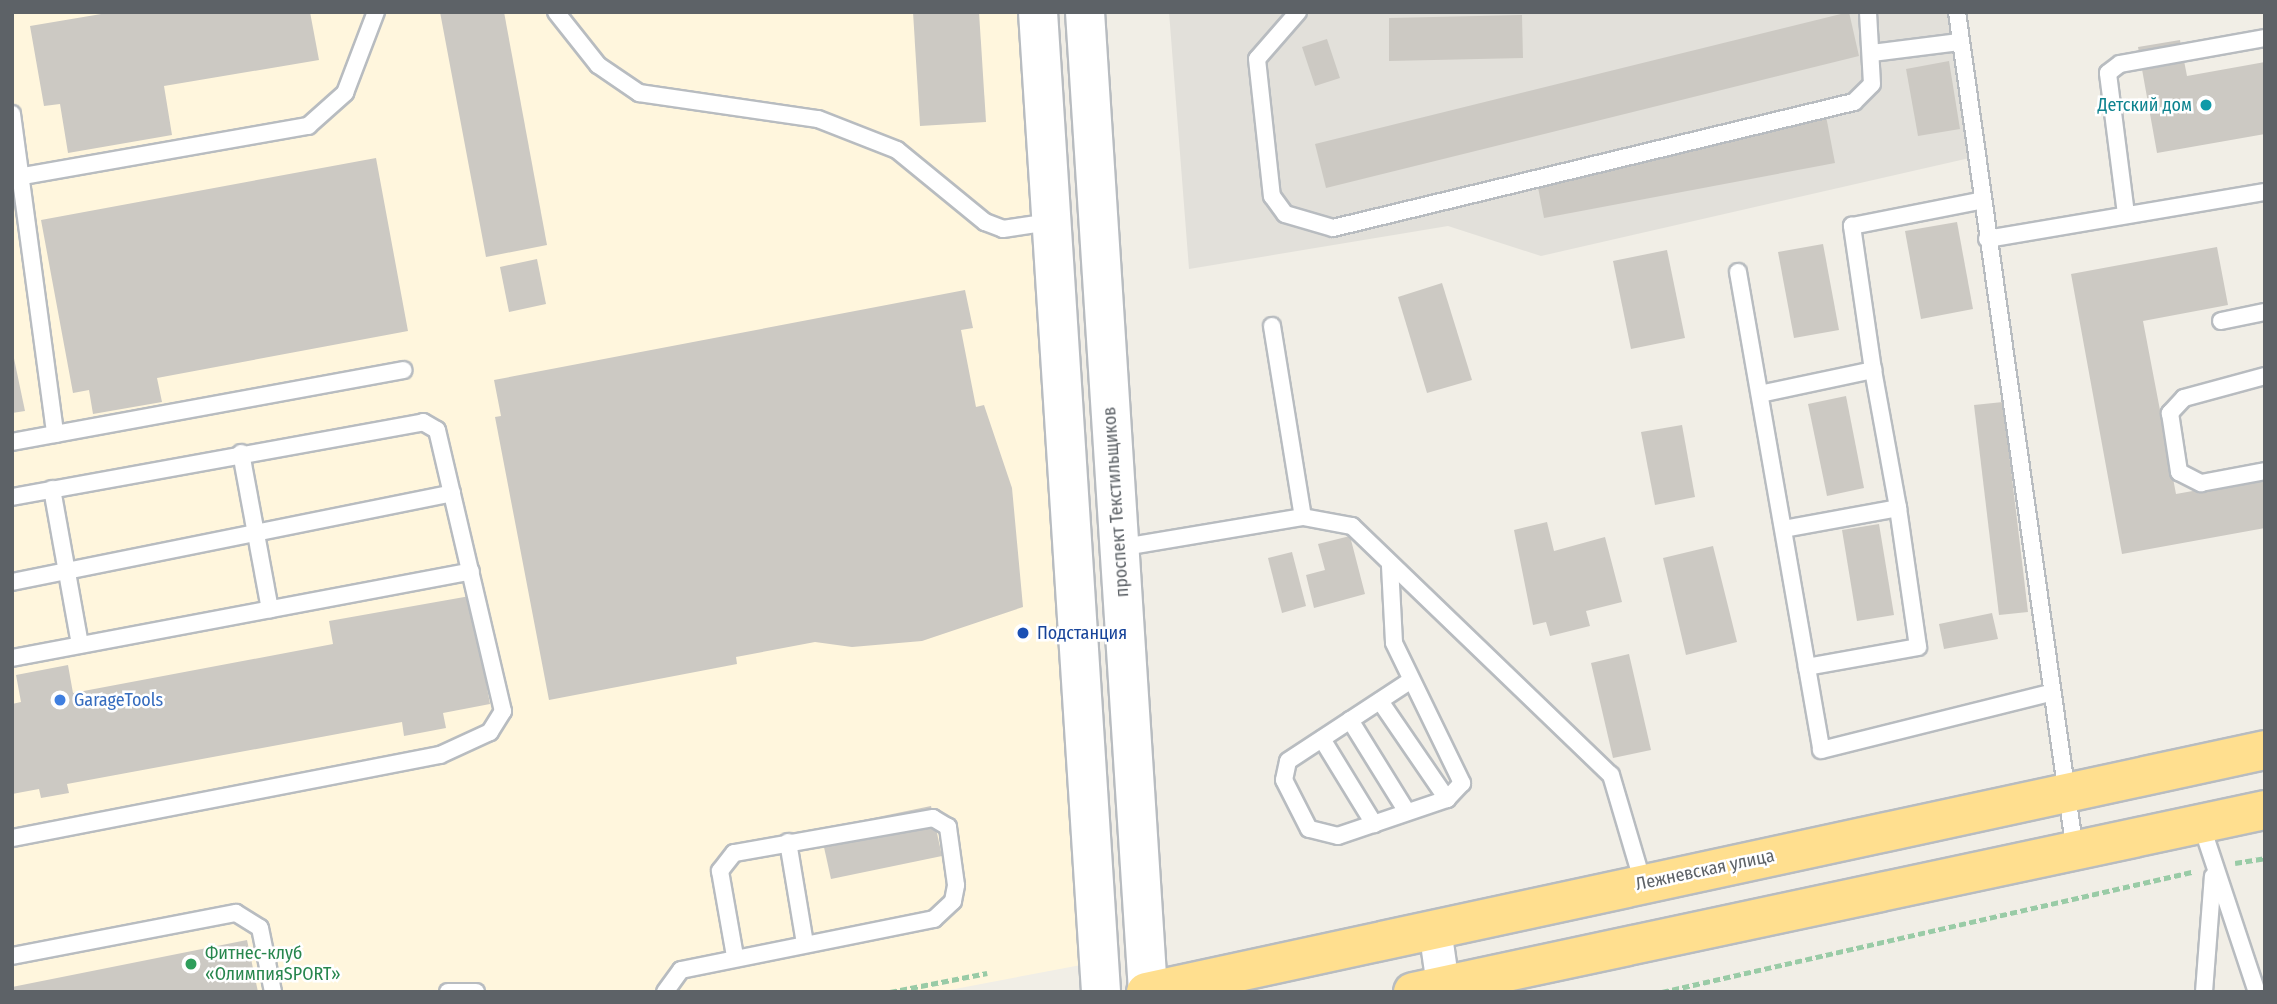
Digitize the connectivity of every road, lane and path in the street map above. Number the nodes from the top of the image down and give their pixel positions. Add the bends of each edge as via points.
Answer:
1 (376, 12) edge
2 (556, 12) edge
3 (1038, 12) edge
4 (1084, 12) edge
5 (1298, 12) edge
6 (1868, 12) edge
7 (1956, 12) edge
8 (2265, 38) edge
9 (1959, 42) junction
10 (1872, 53) junction
11 (12, 114) edge
12 (18, 177) edge
13 (2265, 191) edge
14 (1980, 201) junction
15 (2126, 214) junction
16 (1050, 222) junction
17 (1987, 239) junction
18 (1738, 272) dead end
19 (2265, 312) edge
20 (2221, 321) dead end
21 (1272, 326) dead end
22 (403, 370) dead end
23 (1873, 370) junction
24 (2265, 376) edge
25 (1760, 394) junction
26 (55, 434) junction
27 (12, 442) edge
28 (241, 453) junction
29 (2265, 471) edge
30 (52, 489) junction
31 (452, 493) junction
32 (12, 496) edge
33 (1898, 508) junction
34 (1303, 517) junction
35 (1784, 529) junction
36 (256, 533) junction
37 (1118, 548) junction
38 (1390, 566) junction
39 (471, 571) junction
40 (66, 572) junction
41 (12, 582) edge
42 (271, 608) junction
43 (80, 645) junction
44 (12, 658) edge
45 (1807, 667) junction
46 (1410, 681) junction
47 (2050, 693) junction
48 (1380, 701) junction
49 (1350, 720) junction
50 (1322, 739) junction
51 (2265, 750) edge
52 (2067, 794) junction
53 (1447, 799) junction
54 (2265, 810) edge
55 (1407, 812) junction
56 (1374, 824) junction
57 (2201, 824) junction
58 (12, 838) edge
59 (788, 842) junction
60 (2075, 852) junction
61 (2265, 858) edge
62 (2214, 867) junction
63 (1643, 883) junction
64 (1435, 929) junction
65 (805, 944) junction
66 (12, 956) edge
67 (735, 957) junction
68 (987, 973) dead end
69 (1433, 989) edge
70 (274, 990) edge
71 (448, 992) edge
72 (476, 992) edge
73 (665, 992) edge
74 (890, 992) edge
75 (1101, 992) edge
76 (1147, 992) edge
77 (1662, 992) edge
78 (2204, 992) edge
79 (2257, 992) edge

1 - 12 lane via 345,93 308,127
2 - 16 lane via 598,65 639,93 818,119 897,150 985,222 1003,229
3 - 16 main road
4 - 37 main road, проспект Текстильщиков
5 - 10 lane via 1257,59 1272,196 1285,214 1333,228 1854,102 1872,84
6 - 10 lane
7 - 9 lane
8 - 15 lane via 2120,64 2108,74
9 - 10 lane
9 - 14 lane
11 - 12 lane
12 - 26 lane
13 - 15 lane
14 - 17 lane
14 - 23 lane via 1852,226
15 - 17 lane
16 - 75 main road
17 - 47 lane
18 - 25 lane
19 - 20 lane
21 - 34 lane
22 - 26 lane
23 - 25 lane
23 - 33 lane
24 - 29 lane via 2184,398 2170,413 2179,472 2201,483
25 - 35 lane
26 - 27 lane
28 - 30 lane
28 - 31 lane via 423,422 437,430
28 - 36 lane
30 - 32 lane
30 - 40 lane
31 - 36 lane
31 - 39 lane
33 - 35 lane
33 - 45 lane via 1918,647
34 - 37 lane
34 - 38 lane via 1352,526
35 - 45 lane
36 - 40 lane
36 - 42 lane
37 - 76 main road, проспект Текстильщиков
38 - 46 lane via 1394,643
38 - 63 lane via 1611,775
39 - 42 lane
39 - 58 lane via 503,711 490,732 440,755
40 - 41 lane
40 - 43 lane
42 - 43 lane
43 - 44 lane
45 - 47 lane via 1821,750
46 - 48 lane
46 - 53 lane via 1460,769 1462,783
47 - 52 lane
48 - 49 lane
48 - 53 lane
49 - 50 lane
49 - 55 lane
50 - 56 lane
50 - 56 lane via 1288,761 1284,780 1309,829 1325,837
51 - 52 highway, Лежневская улица
52 - 60 lane
52 - 63 highway, Лежневская улица
53 - 55 lane
54 - 57 highway
55 - 56 lane
57 - 60 highway
57 - 62 lane
59 - 65 lane
59 - 65 lane via 933,818 948,827 956,885 944,912 920,925
59 - 67 lane via 734,853 720,871
60 - 69 highway
61 - 62 path
62 - 77 path
62 - 78 lane
62 - 79 lane
63 - 64 highway, Лежневская улица
64 - 69 street
64 - 76 highway, Лежневская улица
65 - 67 lane
66 - 70 lane via 236,913 260,928
67 - 73 lane via 681,970
68 - 74 path
71 - 72 lane

